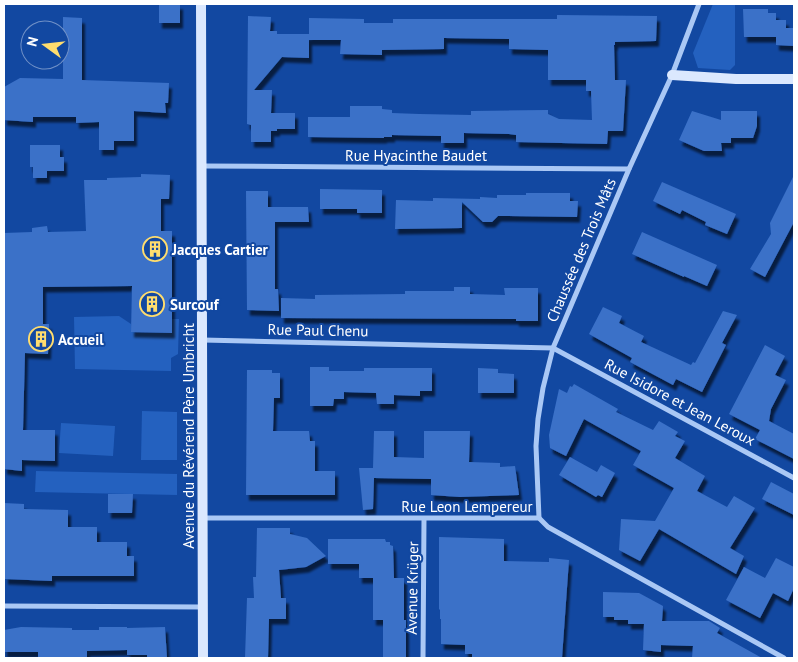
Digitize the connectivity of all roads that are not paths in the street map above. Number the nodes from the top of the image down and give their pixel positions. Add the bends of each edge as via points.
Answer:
1 (201, 4) edge
2 (699, 4) edge
3 (672, 75) junction
4 (794, 79) edge
5 (203, 166) junction
6 (628, 169) junction
7 (203, 340) junction
8 (553, 348) junction
9 (794, 478) edge
10 (203, 518) junction
11 (539, 518) junction
12 (424, 519) junction
13 (4, 606) edge
14 (203, 607) junction
15 (203, 658) edge
16 (424, 658) edge
17 (784, 658) edge

1 - 5 main road, Avenue du Révérend Père Umbricht
2 - 3 street, Chaussée des Trois Mâts
3 - 4 main road
3 - 6 street, Chaussée des Trois Mâts
5 - 6 street, Rue Hyacinthe Baudet
5 - 7 main road, Avenue du Révérend Père Umbricht
6 - 8 street, Chaussée des Trois Mâts
7 - 8 street, Rue Paul Chenu
7 - 10 main road, Avenue du Révérend Père Umbricht
8 - 9 street, Rue Isidore et Jean Leroux
8 - 11 street, Chaussée des Trois Mâts via 538,419
10 - 12 street, Rue Leon Lempereur
10 - 14 main road, Avenue du Révérend Père Umbricht
11 - 12 street, Rue Leon Lempereur
11 - 17 street, Rue Leon Lempereur via 548,527
12 - 16 street, Avenue Krüger
13 - 14 street
14 - 15 main road, Avenue du Révérend Père Umbricht

